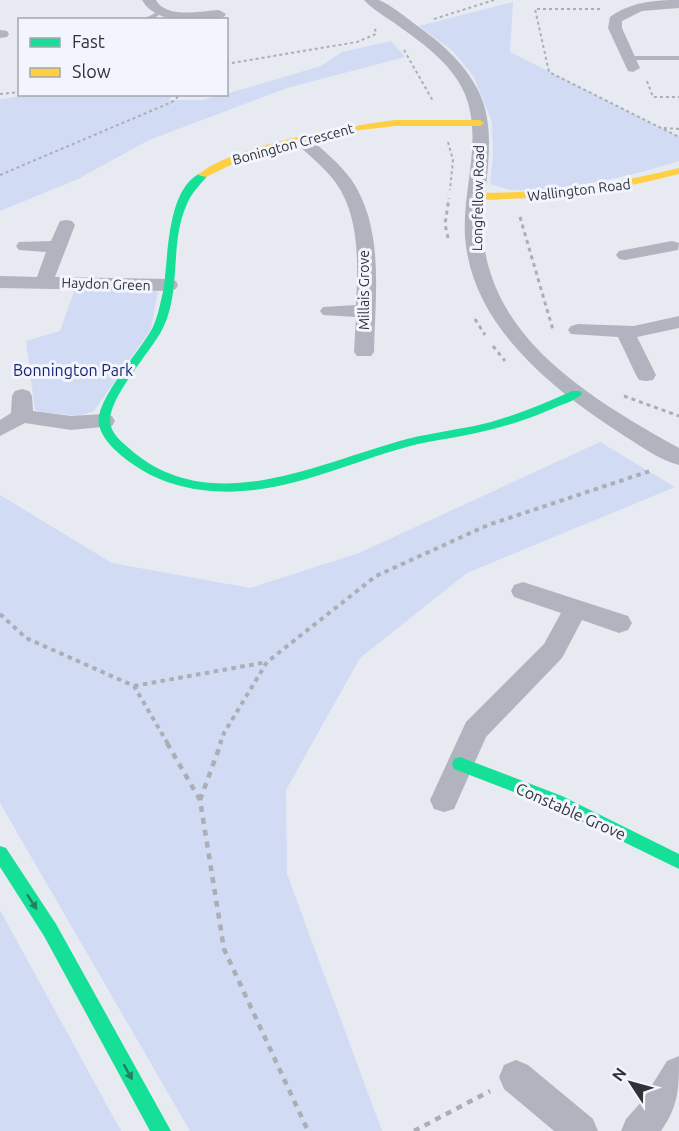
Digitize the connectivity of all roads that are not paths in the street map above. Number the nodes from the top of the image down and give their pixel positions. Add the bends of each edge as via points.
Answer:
1 (149, 0) edge
2 (371, 0) edge
3 (679, 4) edge
4 (161, 12) junction
5 (219, 13) edge
6 (149, 18) edge
7 (679, 58) edge
8 (631, 63) joint
9 (480, 123) junction
10 (302, 140) junction
11 (679, 171) edge
12 (476, 196) junction
13 (66, 225) dead end
14 (671, 244) edge
15 (25, 246) dead end
16 (57, 247) junction
17 (625, 255) dead end
18 (0, 282) edge
19 (44, 282) junction
20 (169, 285) junction
21 (330, 311) dead end
22 (364, 311) junction
23 (679, 322) edge
24 (578, 330) dead end
25 (625, 332) junction
26 (364, 352) dead end
27 (646, 375) dead end
28 (576, 394) junction
29 (104, 421) junction
30 (0, 429) edge
31 (679, 458) edge
32 (523, 591) dead end
33 (576, 609) junction
34 (619, 623) dead end
35 (460, 764) junction
36 (444, 800) dead end
37 (0, 853) edge
38 (679, 862) edge
39 (679, 1072) edge
40 (516, 1077) road end
41 (160, 1131) edge
42 (581, 1131) edge
43 (638, 1131) edge

1 - 4 street
2 - 9 street, Longfellow Road via 454,65 471,92
3 - 8 street via 634,8 615,20
4 - 5 street via 181,16
4 - 6 lane
7 - 8 lane
9 - 10 street, Bonington Crescent via 382,124
9 - 12 street, Longfellow Road
10 - 20 street, Bonington Crescent via 245,154 193,183 181,198 177,212
10 - 22 street, Millais Grove via 348,188 361,224 367,260
11 - 12 street, Wallington Road via 620,188 560,195
12 - 28 street, Longfellow Road via 474,236 483,280 516,334
13 - 16 street, Haydon Green
14 - 17 street
15 - 16 street
16 - 19 street, Haydon Green
18 - 19 street, Haydon Green
19 - 20 street, Haydon Green
20 - 29 street, Bonington Crescent via 156,333 104,411
21 - 22 street
22 - 26 street, Millais Grove
23 - 25 street
24 - 25 street
25 - 27 street
28 - 29 street via 490,426 408,442 302,478 250,487 203,485 160,476 136,462 116,443
28 - 31 street, Longfellow Road
29 - 30 street via 71,423 22,406
32 - 33 street
33 - 34 street
33 - 35 street via 553,651 483,720
35 - 36 street
35 - 38 street, Constable Grove via 592,817
37 -> 41 street via 50,930
39 - 43 street
40 - 42 street

